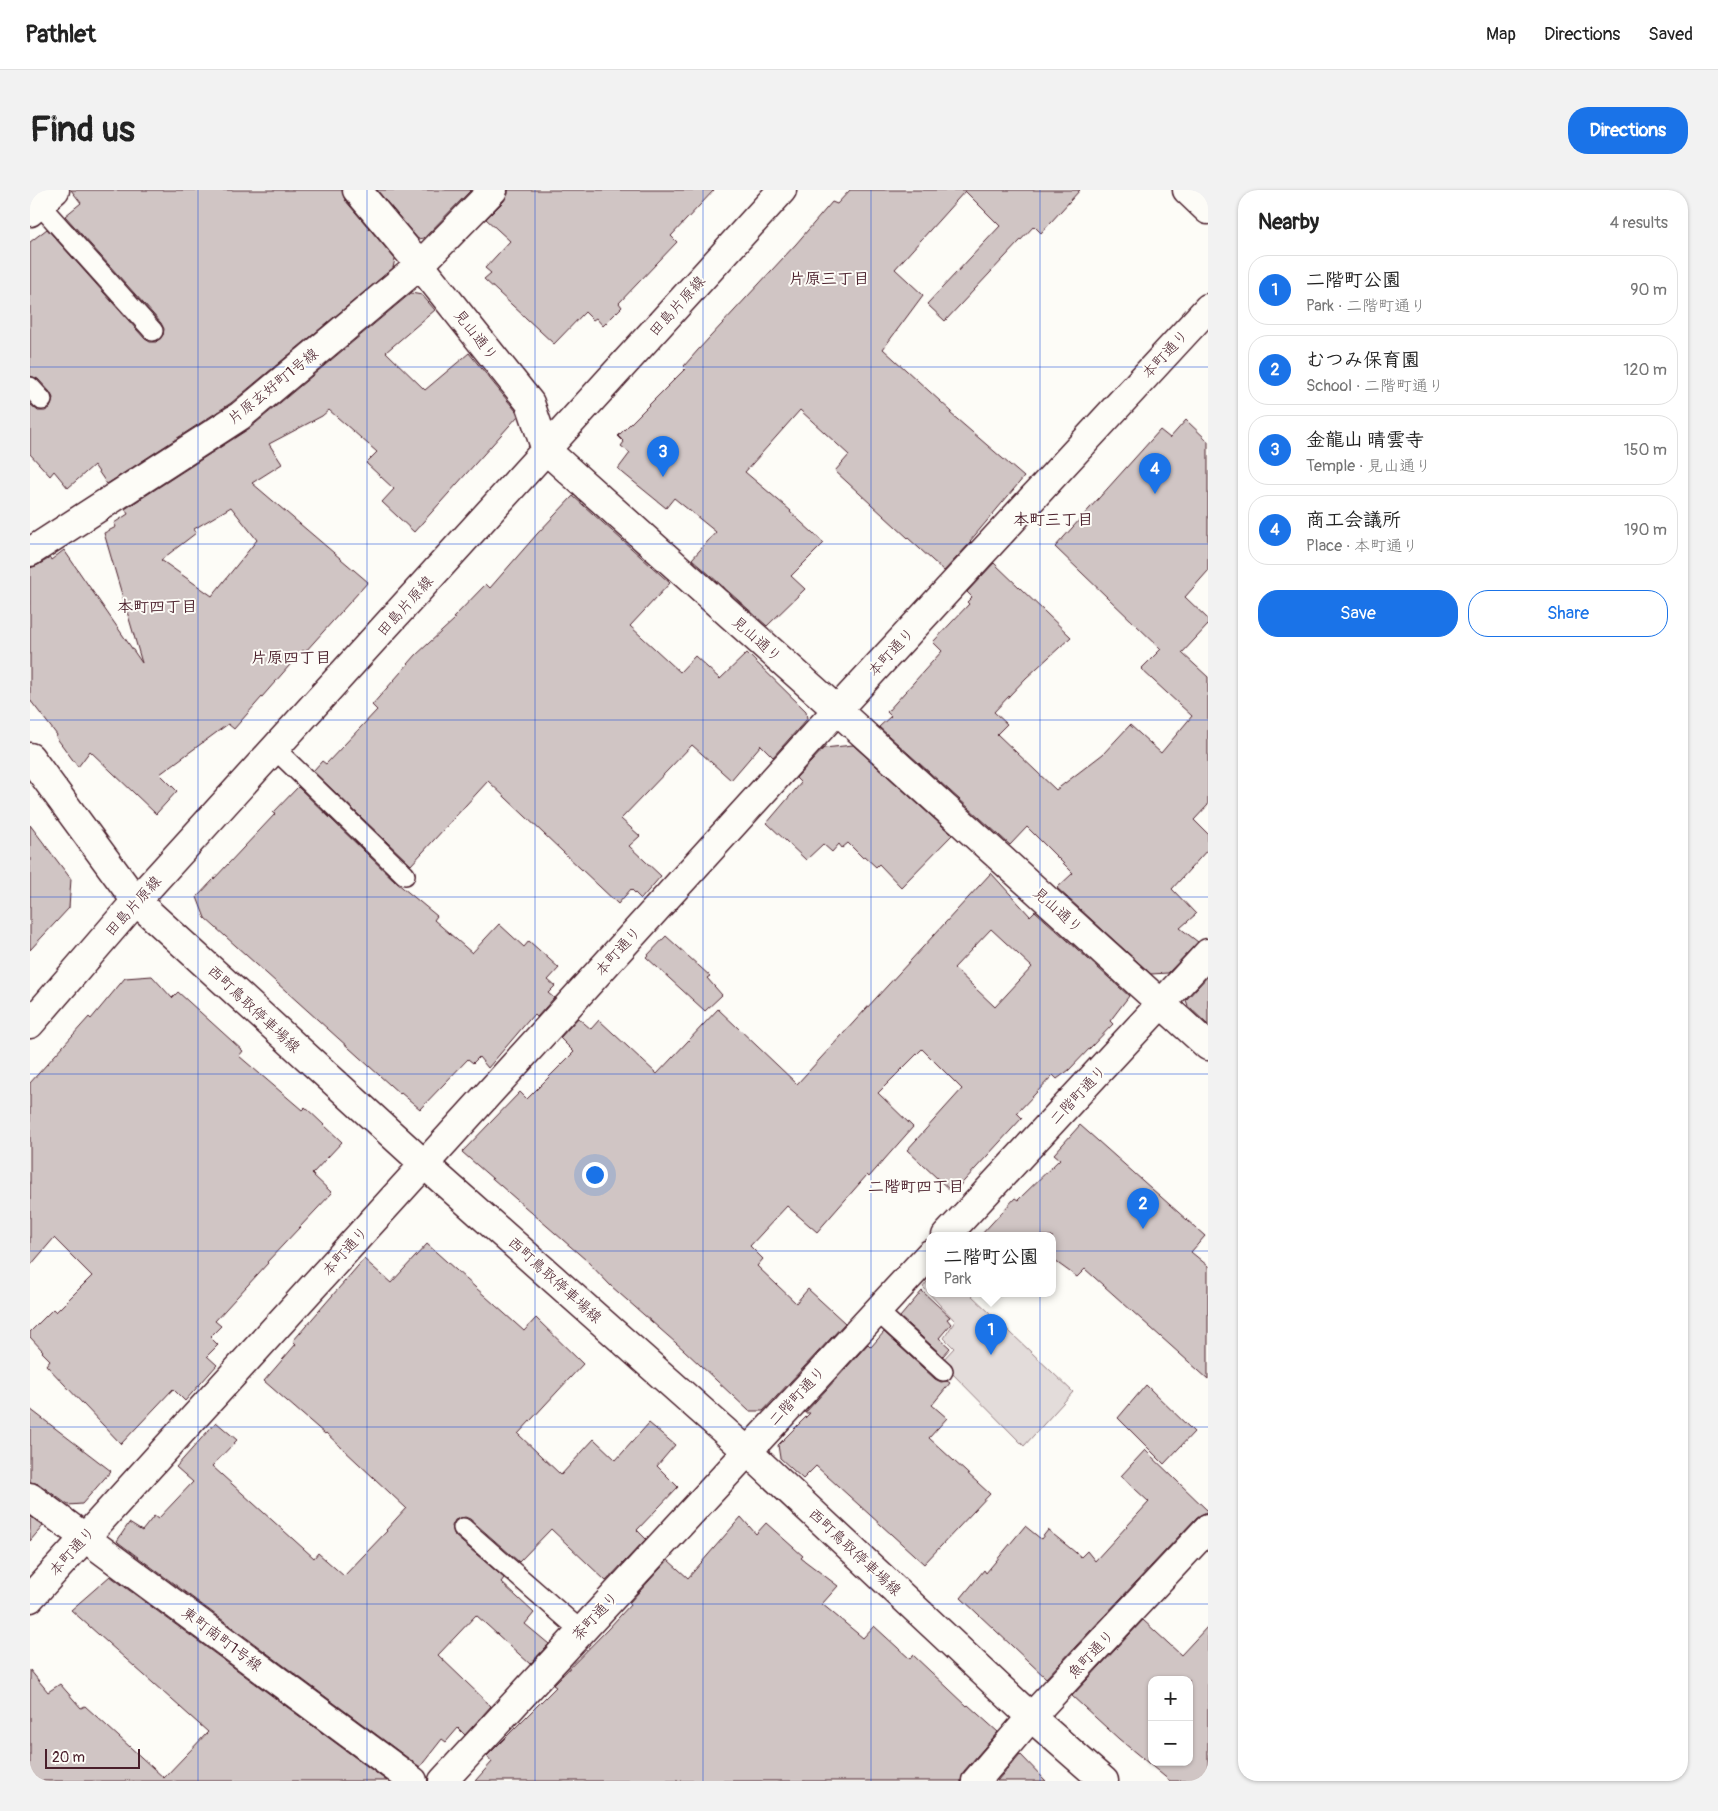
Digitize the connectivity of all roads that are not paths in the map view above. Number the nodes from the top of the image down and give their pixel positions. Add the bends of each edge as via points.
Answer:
1 (356, 190) edge
2 (493, 190) edge
3 (782, 190) edge
4 (1187, 190) edge
5 (41, 202) edge
6 (1208, 210) edge
7 (420, 264) junction
8 (1208, 308) edge
9 (153, 331) dead end
10 (546, 450) junction
11 (30, 552) edge
12 (838, 710) junction
13 (275, 749) junction
14 (30, 758) edge
15 (405, 874) dead end
16 (136, 901) junction
17 (1208, 953) edge
18 (1162, 1005) junction
19 (30, 1024) edge
20 (1208, 1046) edge
21 (424, 1164) junction
22 (950, 1232) edge
23 (926, 1258) edge
24 (877, 1311) junction
25 (943, 1371) dead end
26 (747, 1451) junction
27 (30, 1497) edge
28 (463, 1528) dead end
29 (1208, 1528) edge
30 (84, 1537) junction
31 (30, 1598) edge
32 (581, 1631) junction
33 (1031, 1717) junction
34 (413, 1781) edge
35 (443, 1781) edge
36 (976, 1781) edge
37 (1104, 1781) edge

1 - 7 street, 見山通り
2 - 7 street, 片原玄好町1号線
3 - 10 street, 田島片原線
4 - 6 street
5 - 9 lane
7 - 10 street, 見山通り via 530,403
7 - 11 street, 片原玄好町1号線 via 240,416
8 - 12 street, 本町通り
10 - 12 street, 見山通り
10 - 13 street, 田島片原線
12 - 18 street, 見山通り
12 - 21 street, 本町通り
13 - 15 lane
13 - 16 street, 田島片原線
14 - 16 street, 西町鳥取停車場線
16 - 19 street, 田島片原線
16 - 21 street, 西町鳥取停車場線
17 - 18 street, 二階町通り
18 - 20 street, 見山通り
18 - 22 street, 二階町通り
21 - 26 street, 西町鳥取停車場線
21 - 30 street, 本町通り
23 - 24 street, 二階町通り
24 - 25 lane
24 - 26 street, 二階町通り
26 - 32 street, 茶町通り
26 - 33 street, 西町鳥取停車場線
27 - 30 street, 東町南町1号線
28 - 32 lane
29 - 33 street, 魚町通り
30 - 31 street, 本町通り
30 - 34 street, 東町南町1号線
32 - 35 street, 茶町通り
33 - 36 street, 魚町通り
33 - 37 street, 西町鳥取停車場線

